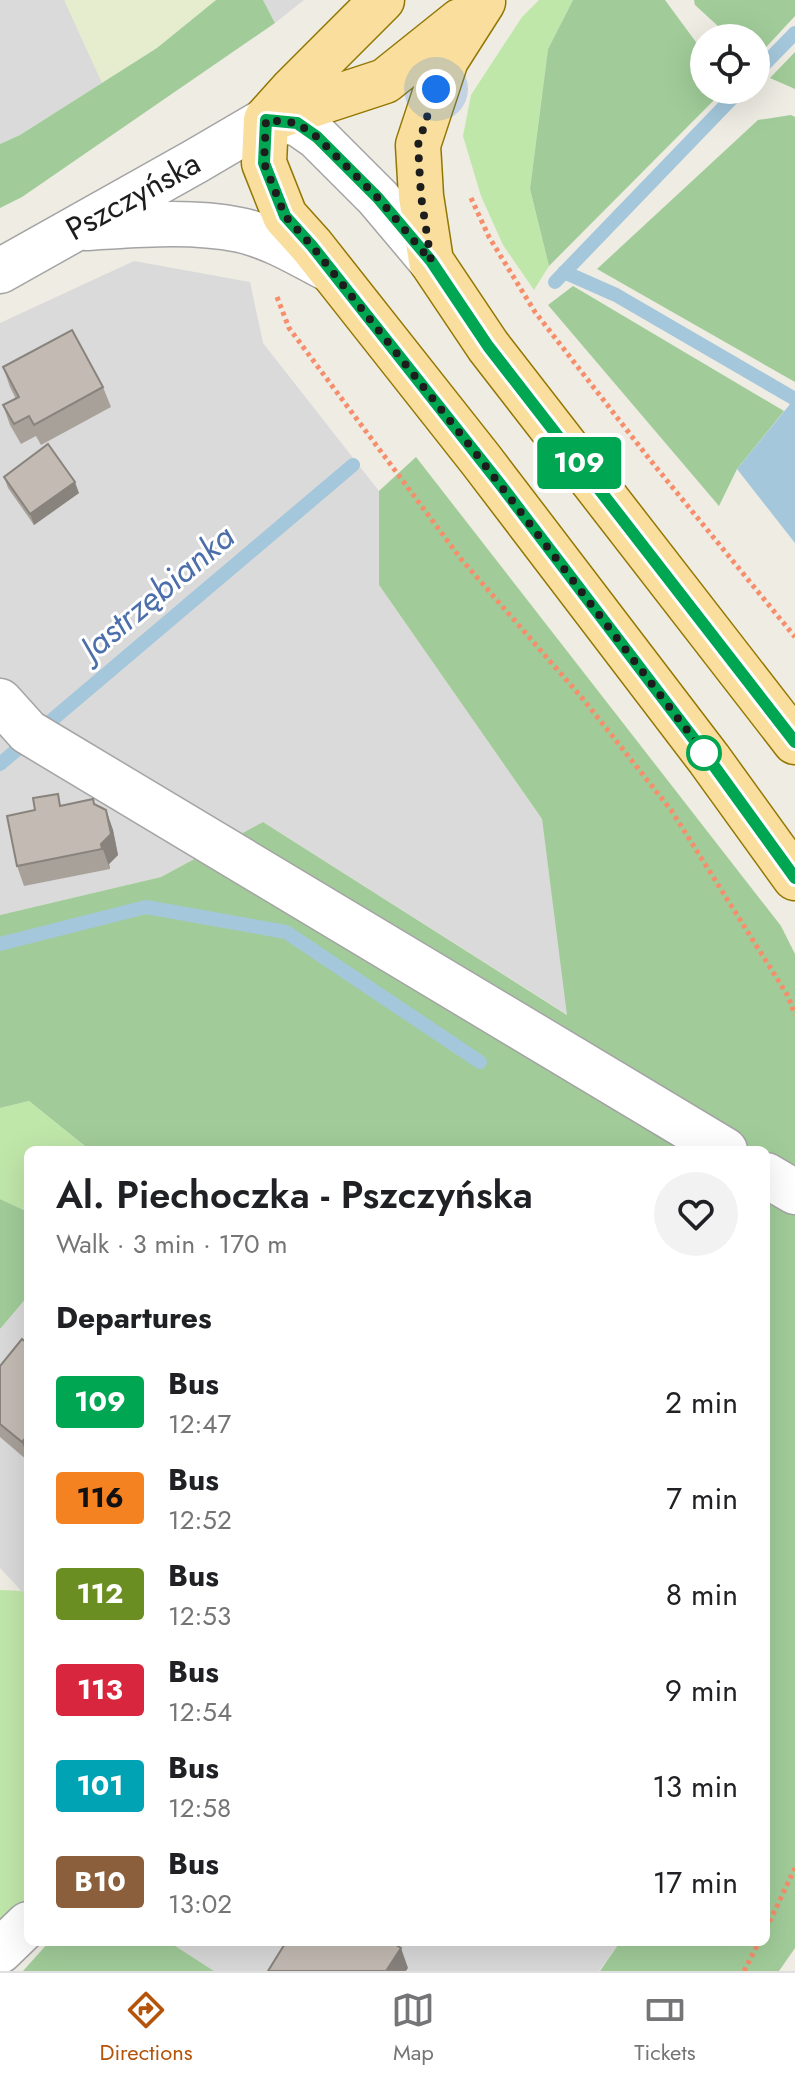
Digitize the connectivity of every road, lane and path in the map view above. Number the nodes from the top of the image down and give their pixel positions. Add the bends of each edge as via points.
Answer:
1 (382, 0) edge
2 (484, 1) edge
3 (266, 120) junction
4 (73, 229) junction
5 (431, 261) junction
6 (330, 270) junction
7 (0, 271) edge
8 (12, 715) edge
9 (795, 742) edge
10 (795, 878) edge
11 (718, 1146) edge
12 (770, 1177) edge
13 (795, 1192) edge
14 (795, 1868) edge
15 (770, 1921) edge
16 (24, 1928) edge
17 (757, 1946) edge
18 (0, 1951) edge
19 (744, 1971) edge

1 - 3 main road, Pszczyńska
2 - 3 main road, Pszczyńska via 385,81
2 - 5 main road via 446,60 418,145
3 - 4 street, Pszczyńska
3 - 5 street via 297,123 317,137
3 - 6 main road via 264,163 285,216
4 - 6 street via 172,223 241,231 280,243
4 - 7 street, Pszczyńska
5 - 9 main road via 488,346
6 - 10 main road via 490,472
8 - 11 street
12 - 13 street
14 - 15 path
16 - 18 street
17 - 19 path

